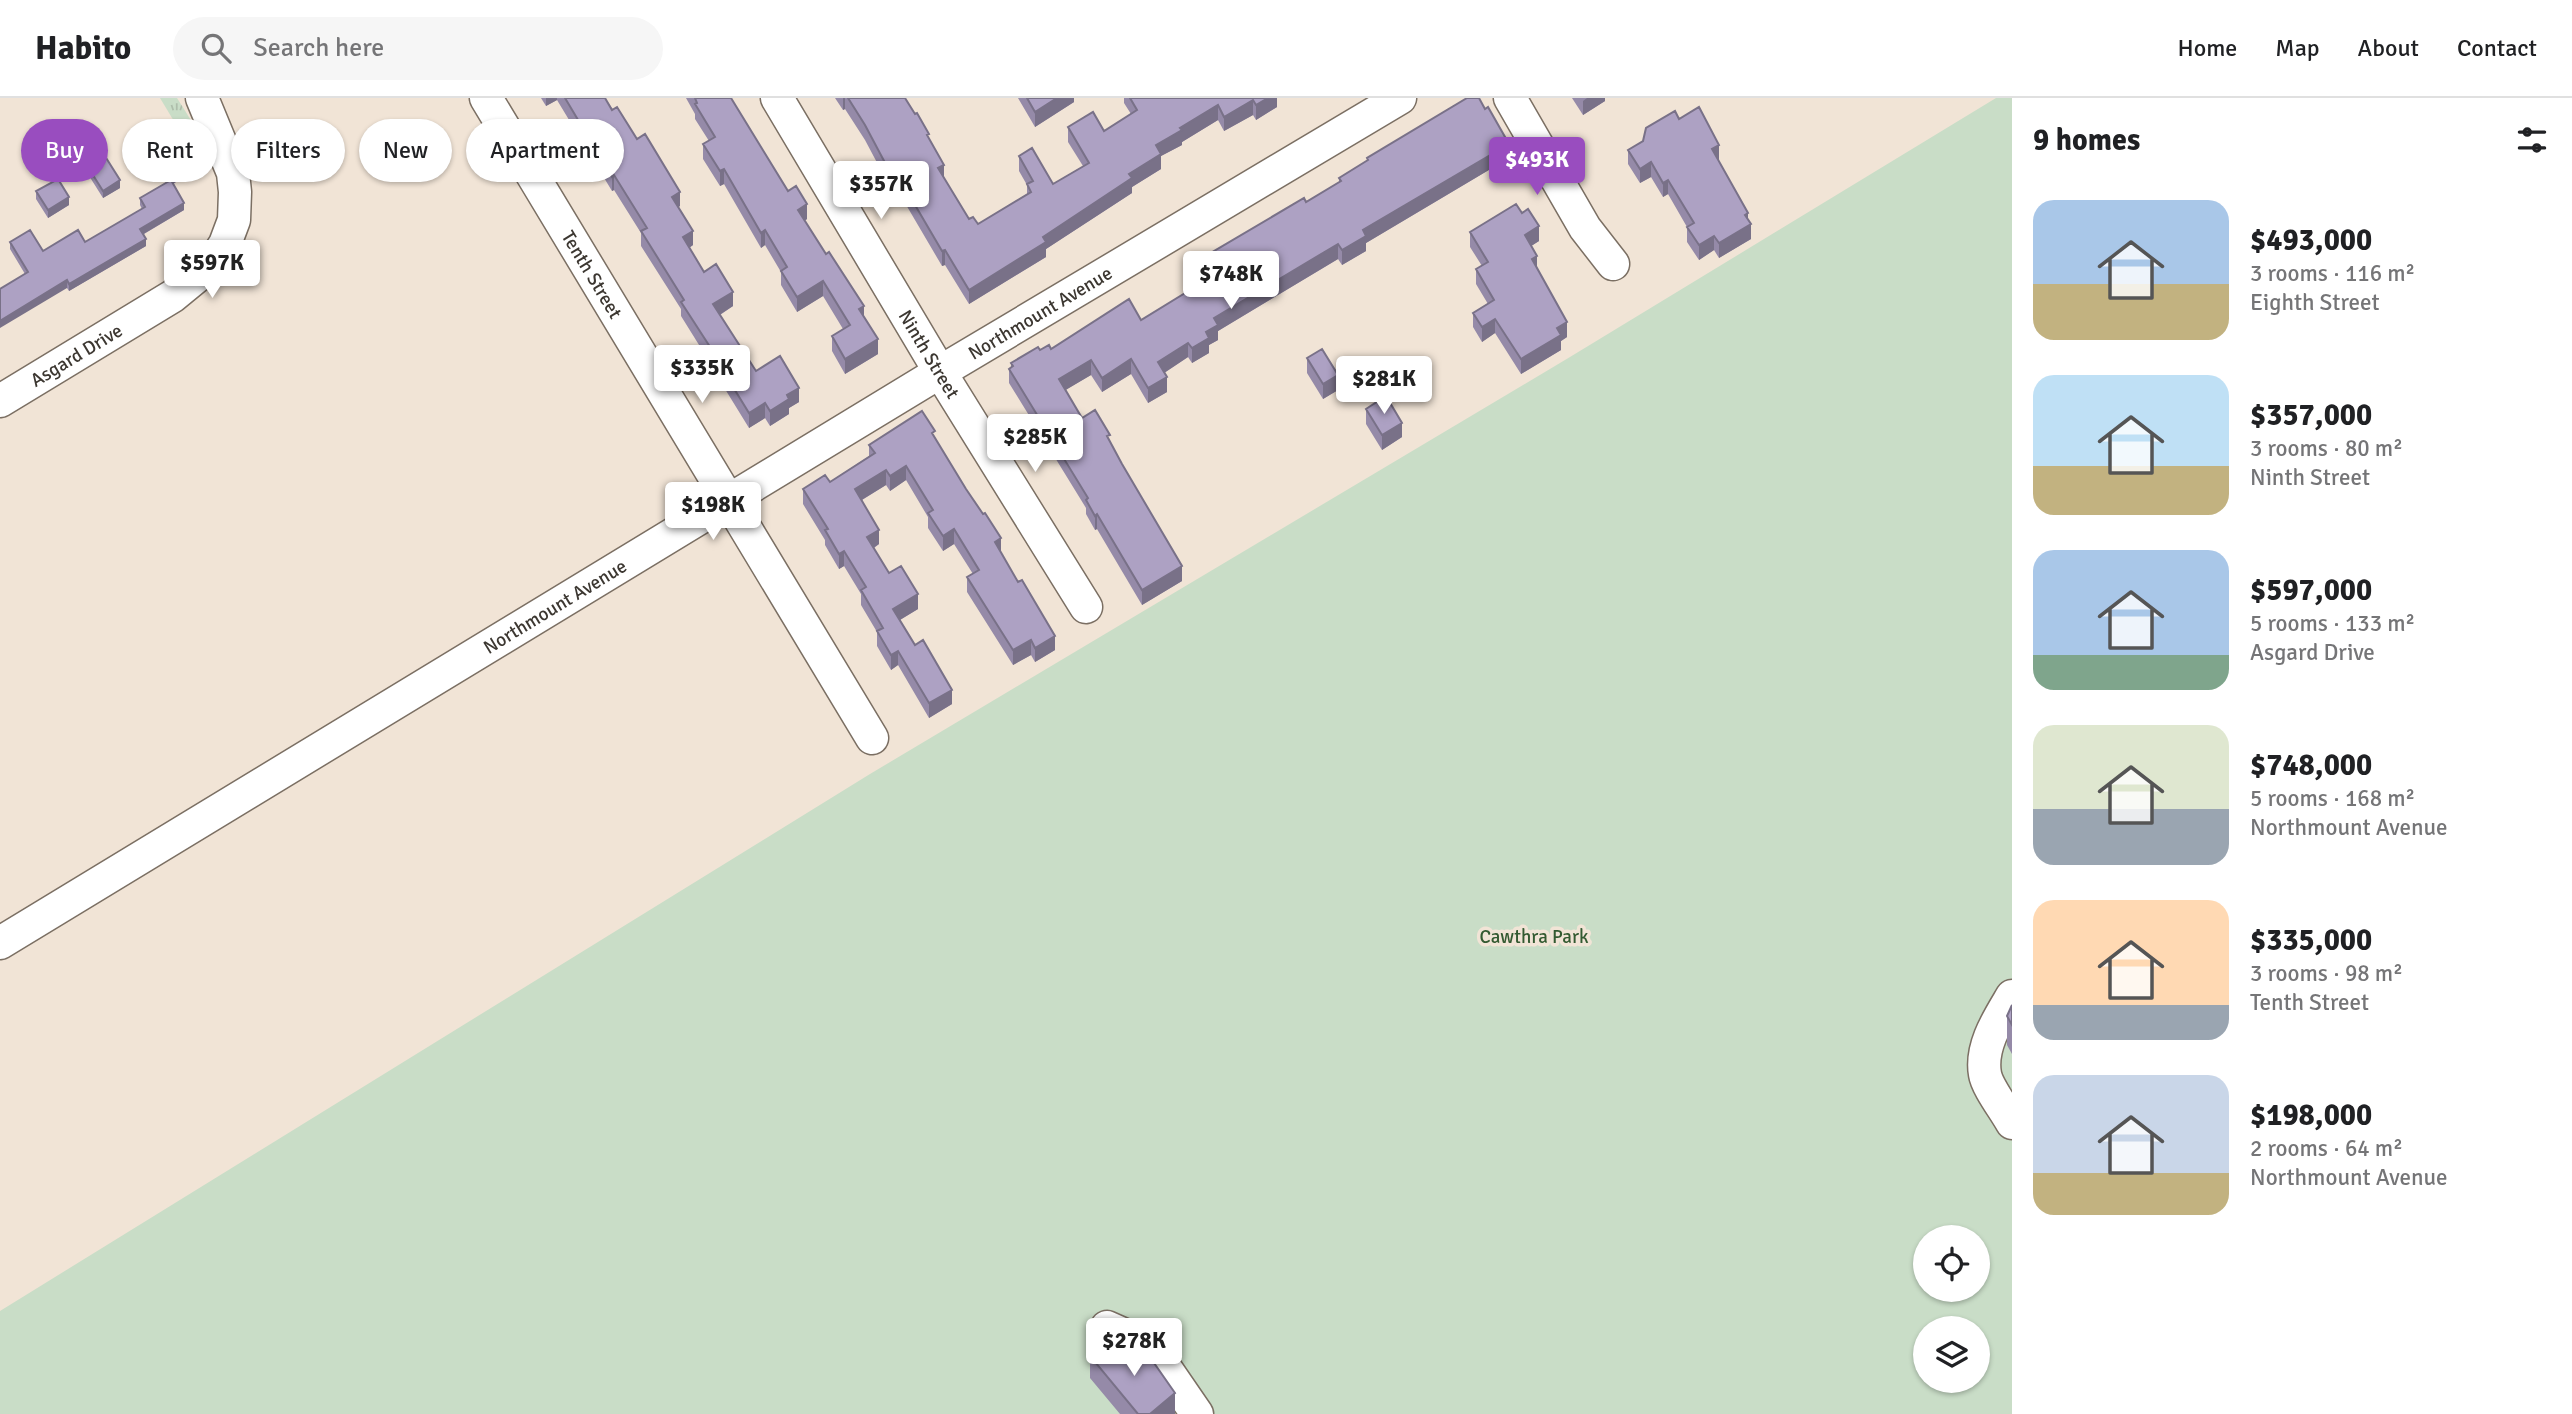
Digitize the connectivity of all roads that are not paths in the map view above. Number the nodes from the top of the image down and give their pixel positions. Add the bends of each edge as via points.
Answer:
1 (203, 98) edge
2 (486, 98) edge
3 (777, 98) edge
4 (1400, 98) edge
5 (1510, 98) edge
6 (1613, 264) dead end
7 (940, 372) junction
8 (0, 401) edge
9 (729, 501) junction
10 (1086, 607) dead end
11 (872, 738) dead end
12 (0, 943) edge
13 (2012, 996) edge
14 (2012, 1123) edge
15 (1107, 1327) dead end
16 (1197, 1414) edge

1 - 8 street, Asgard Drive via 233,173 235,192 234,220 212,264 173,296
2 - 9 street, Tenth Street
3 - 7 street, Ninth Street
4 - 7 street, Northmount Avenue
5 - 6 street via 1585,228
7 - 9 street, Northmount Avenue
7 - 10 street, Ninth Street
9 - 11 street, Tenth Street
9 - 12 street, Northmount Avenue
13 - 14 street via 1984,1058 1985,1076
15 - 16 street via 1162,1363

